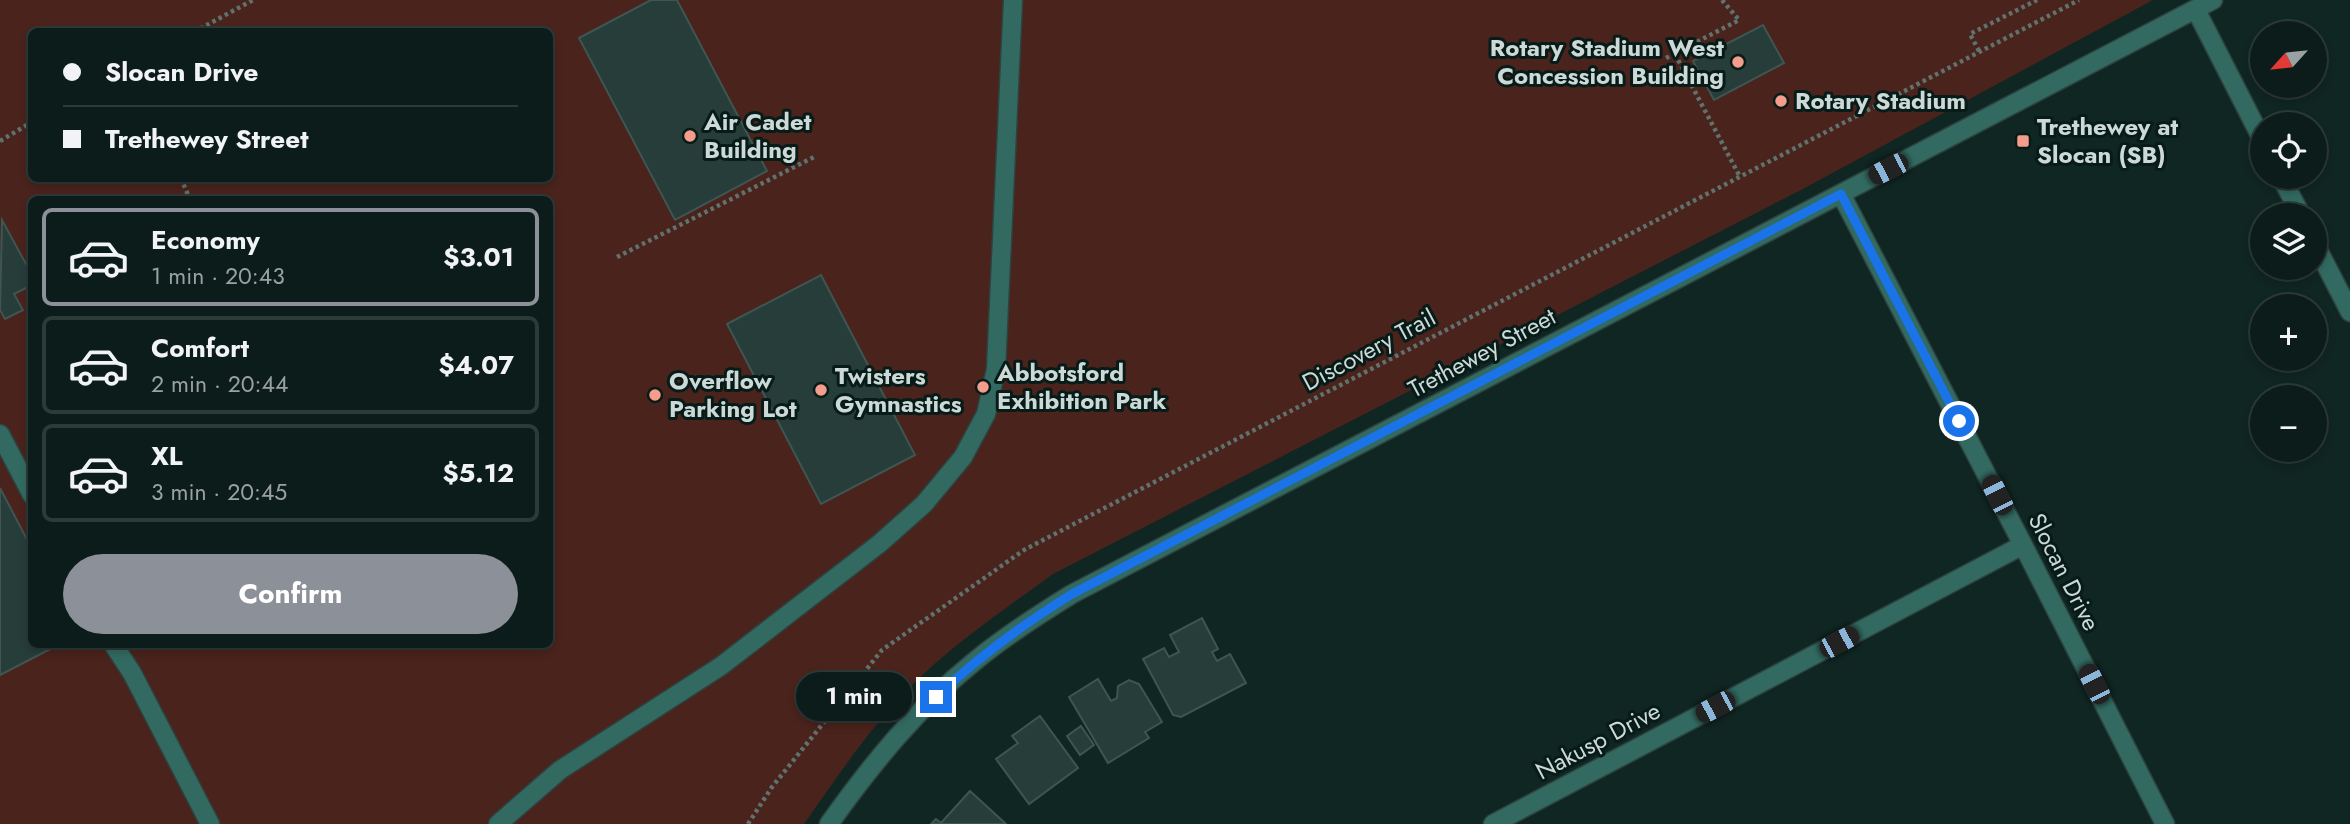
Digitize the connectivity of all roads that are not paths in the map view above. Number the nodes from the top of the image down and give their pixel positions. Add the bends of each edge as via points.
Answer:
1 (1013, 0) edge
2 (2213, 0) edge
3 (2196, 10) junction
4 (2250, 116) edge
5 (1841, 194) junction
6 (2327, 267) edge
7 (2350, 312) edge
8 (0, 434) edge
9 (28, 487) edge
10 (2023, 544) junction
11 (116, 648) edge
12 (210, 824) edge
13 (498, 824) edge
14 (829, 824) edge
15 (1493, 824) edge
16 (2165, 824) edge

1 - 13 street via 996,369 986,414 963,457 924,504 830,583 721,666 560,770
2 - 3 street, Trethewey Street
3 - 4 street
3 - 5 street, Trethewey Street
5 - 10 street, Slocan Drive
5 - 14 street, Trethewey Street via 1072,594 973,662 936,697 866,772
6 - 7 street
8 - 9 street
10 - 15 street, Nakusp Drive
10 - 16 street, Slocan Drive
11 - 12 street

